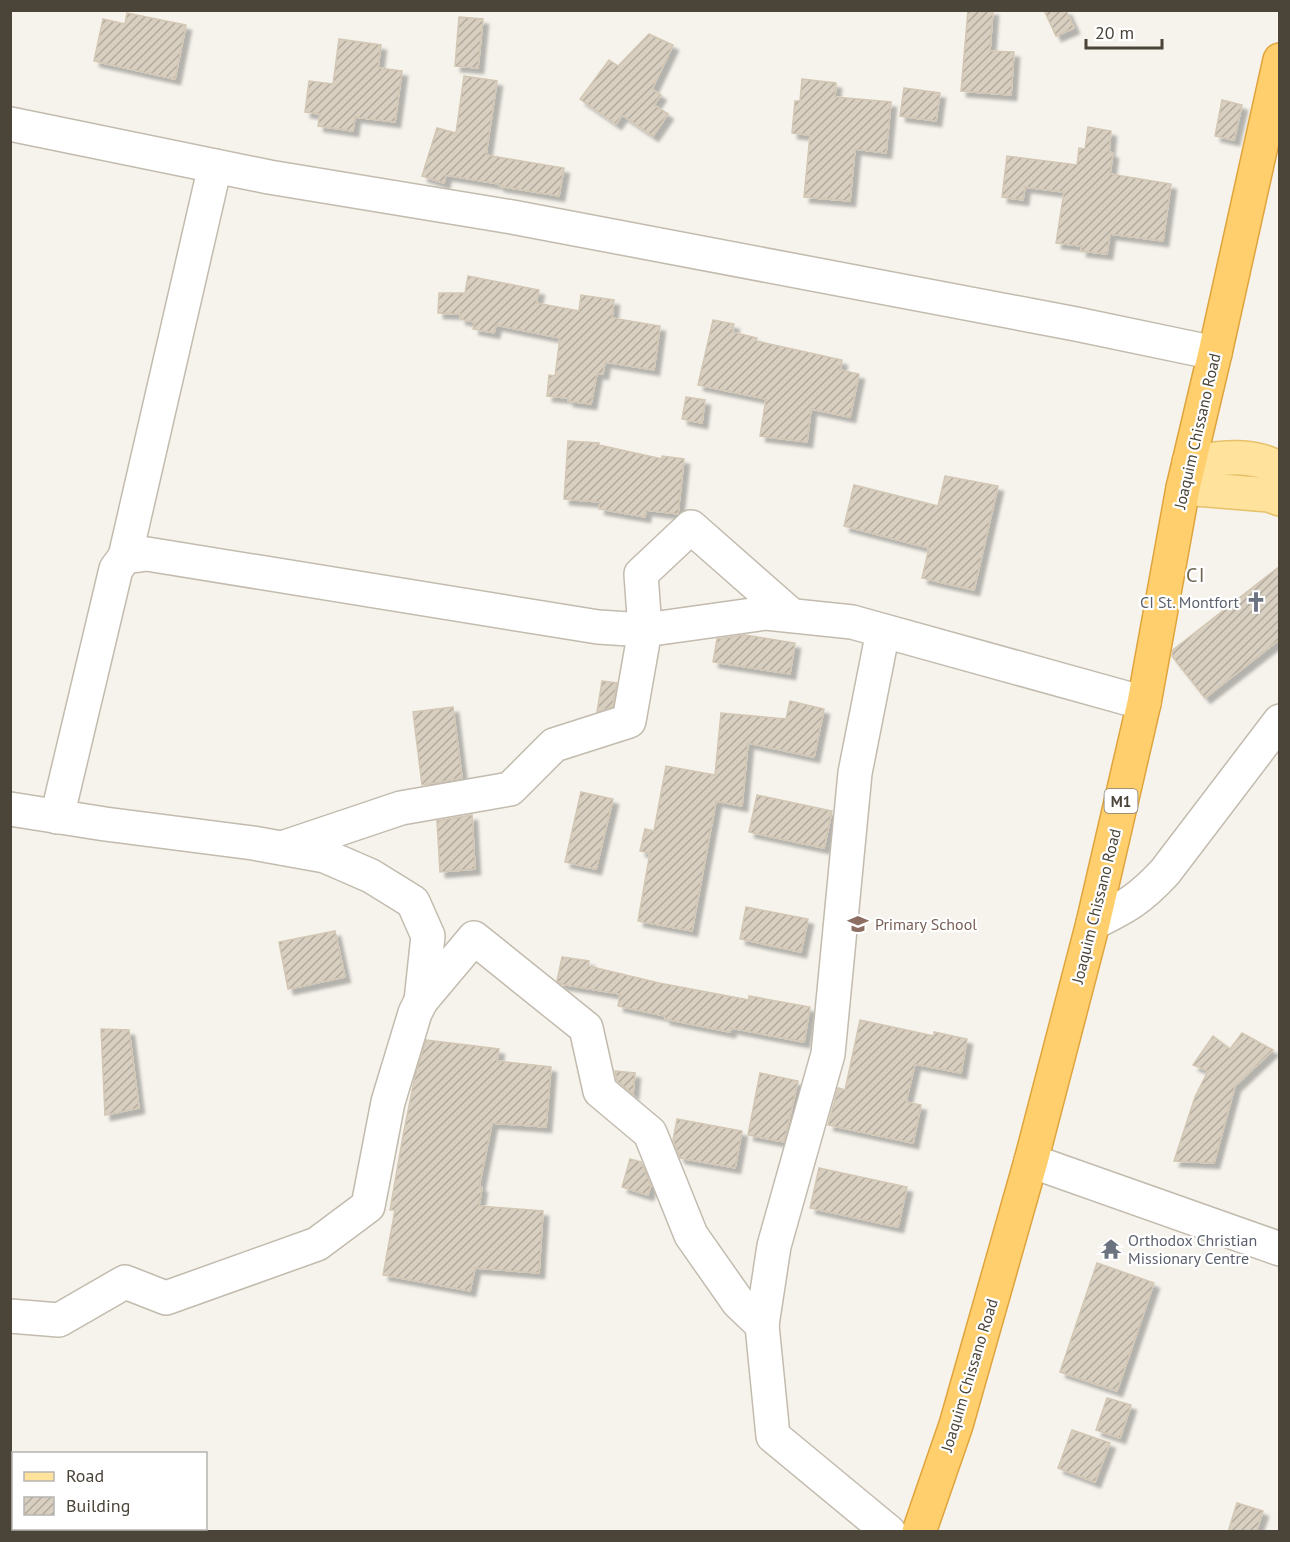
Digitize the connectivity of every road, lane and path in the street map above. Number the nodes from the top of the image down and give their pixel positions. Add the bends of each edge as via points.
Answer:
1 (1280, 60) edge
2 (10, 124) edge
3 (215, 166) junction
4 (1215, 353) junction
5 (1280, 469) edge
6 (1186, 475) junction
7 (1280, 499) edge
8 (125, 556) junction
9 (790, 615) junction
10 (645, 630) junction
11 (884, 631) junction
12 (1144, 703) junction
13 (1280, 721) edge
14 (10, 809) edge
15 (57, 817) junction
16 (282, 848) junction
17 (1093, 923) junction
18 (421, 1001) junction
19 (1031, 1161) junction
20 (1280, 1249) edge
21 (10, 1316) edge
22 (762, 1325) junction
23 (890, 1532) edge
24 (919, 1532) edge

1 - 4 highway, Joaquim Chissano Road / M1
2 - 3 street
3 - 4 street via 512,217
3 - 8 street
4 - 6 highway, Joaquim Chissano Road / M1
5 - 6 main road via 1236,457
6 - 7 main road
6 - 12 highway, Joaquim Chissano Road / M1
8 - 10 street via 147,554 598,627
8 - 15 street via 116,569
9 - 10 street via 766,613
9 - 10 street via 691,527 641,574
9 - 11 street via 852,622
10 - 16 street via 629,721 554,745 510,789 402,808
11 - 12 street
11 - 22 street via 855,773 828,1054 774,1246
12 - 17 highway, Joaquim Chissano Road / M1
13 - 17 street via 1152,887 1125,908
14 - 15 street
15 - 16 street
16 - 18 street via 325,856 371,876 412,902 428,936
17 - 19 highway, Joaquim Chissano Road / M1
18 - 21 street via 388,1101 368,1206 318,1244 166,1298 125,1282 58,1320
18 - 22 street via 474,938 586,1028 600,1091 650,1133 691,1235 738,1302
19 - 20 street
19 - 24 highway, Joaquim Chissano Road / M1 via 956,1425
22 - 23 street via 772,1436

